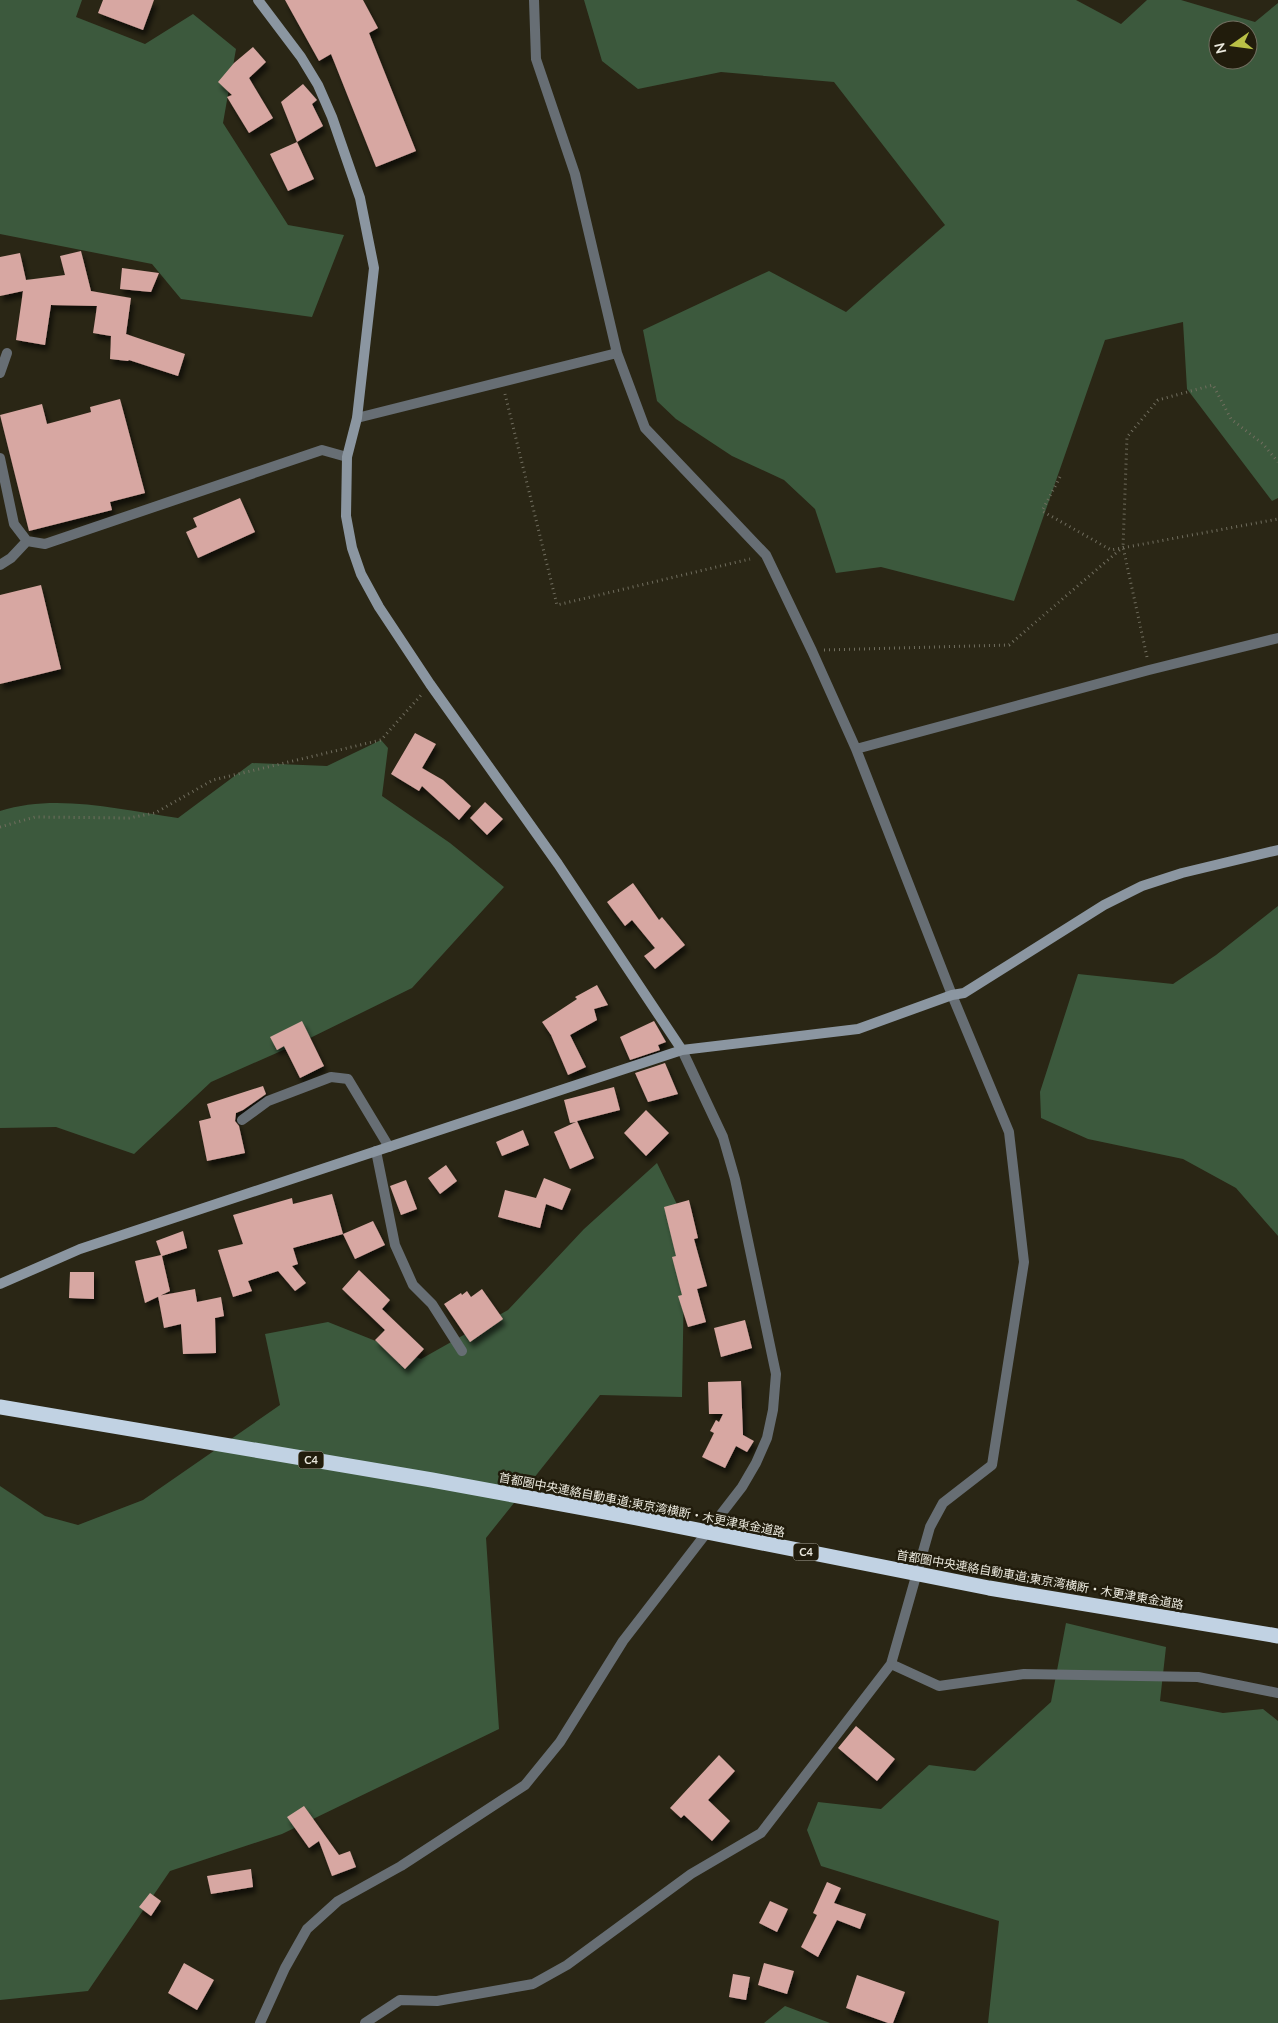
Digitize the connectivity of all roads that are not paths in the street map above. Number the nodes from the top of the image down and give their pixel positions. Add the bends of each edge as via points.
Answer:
1 (258, 0) edge
2 (534, 0) edge
3 (7, 353) dead end
4 (617, 354) junction
5 (0, 372) edge
6 (357, 418) junction
7 (347, 457) junction
8 (0, 458) edge
9 (27, 541) junction
10 (0, 565) edge
11 (1278, 638) edge
12 (856, 749) junction
13 (1278, 850) edge
14 (952, 995) junction
15 (682, 1050) junction
16 (242, 1120) dead end
17 (389, 1147) junction
18 (376, 1151) junction
19 (0, 1284) edge
20 (462, 1351) dead end
21 (0, 1407) edge
22 (1278, 1636) edge
23 (891, 1664) junction
24 (1278, 1693) edge
25 (260, 2023) edge
26 (365, 2023) edge

1 - 6 street via 318,85 360,198 374,268
2 - 4 street via 536,59 575,174
3 - 5 street
4 - 6 street
4 - 12 street via 645,428 766,555
6 - 7 street
7 - 9 street via 322,450 45,544
7 - 15 street via 346,516 352,548 361,574 379,607
8 - 9 street via 14,524
9 - 10 street
11 - 12 street
12 - 14 street
13 - 14 street via 1142,886 1104,905 964,993
14 - 15 street via 858,1029
14 - 23 street via 1009,1132 1024,1262 992,1465 943,1503 930,1527
15 - 17 street
15 - 25 street via 722,1137 735,1179 776,1374 774,1410 767,1438 742,1487 623,1641 560,1742 525,1785 402,1866 338,1901 308,1929 285,1968
16 - 17 street via 268,1101 331,1077 348,1079
17 - 18 street
18 - 19 street via 80,1249
18 - 20 street via 394,1245 413,1285 432,1304
21 - 22 highway, 首都圏中央連絡自動車道;東京湾横断・木更津東金道路 / C4 via 432,1480 990,1588
23 - 24 street via 939,1686 1024,1674 1198,1677
23 - 26 street via 761,1832 691,1874 567,1965 533,1984 437,2001 400,2000

